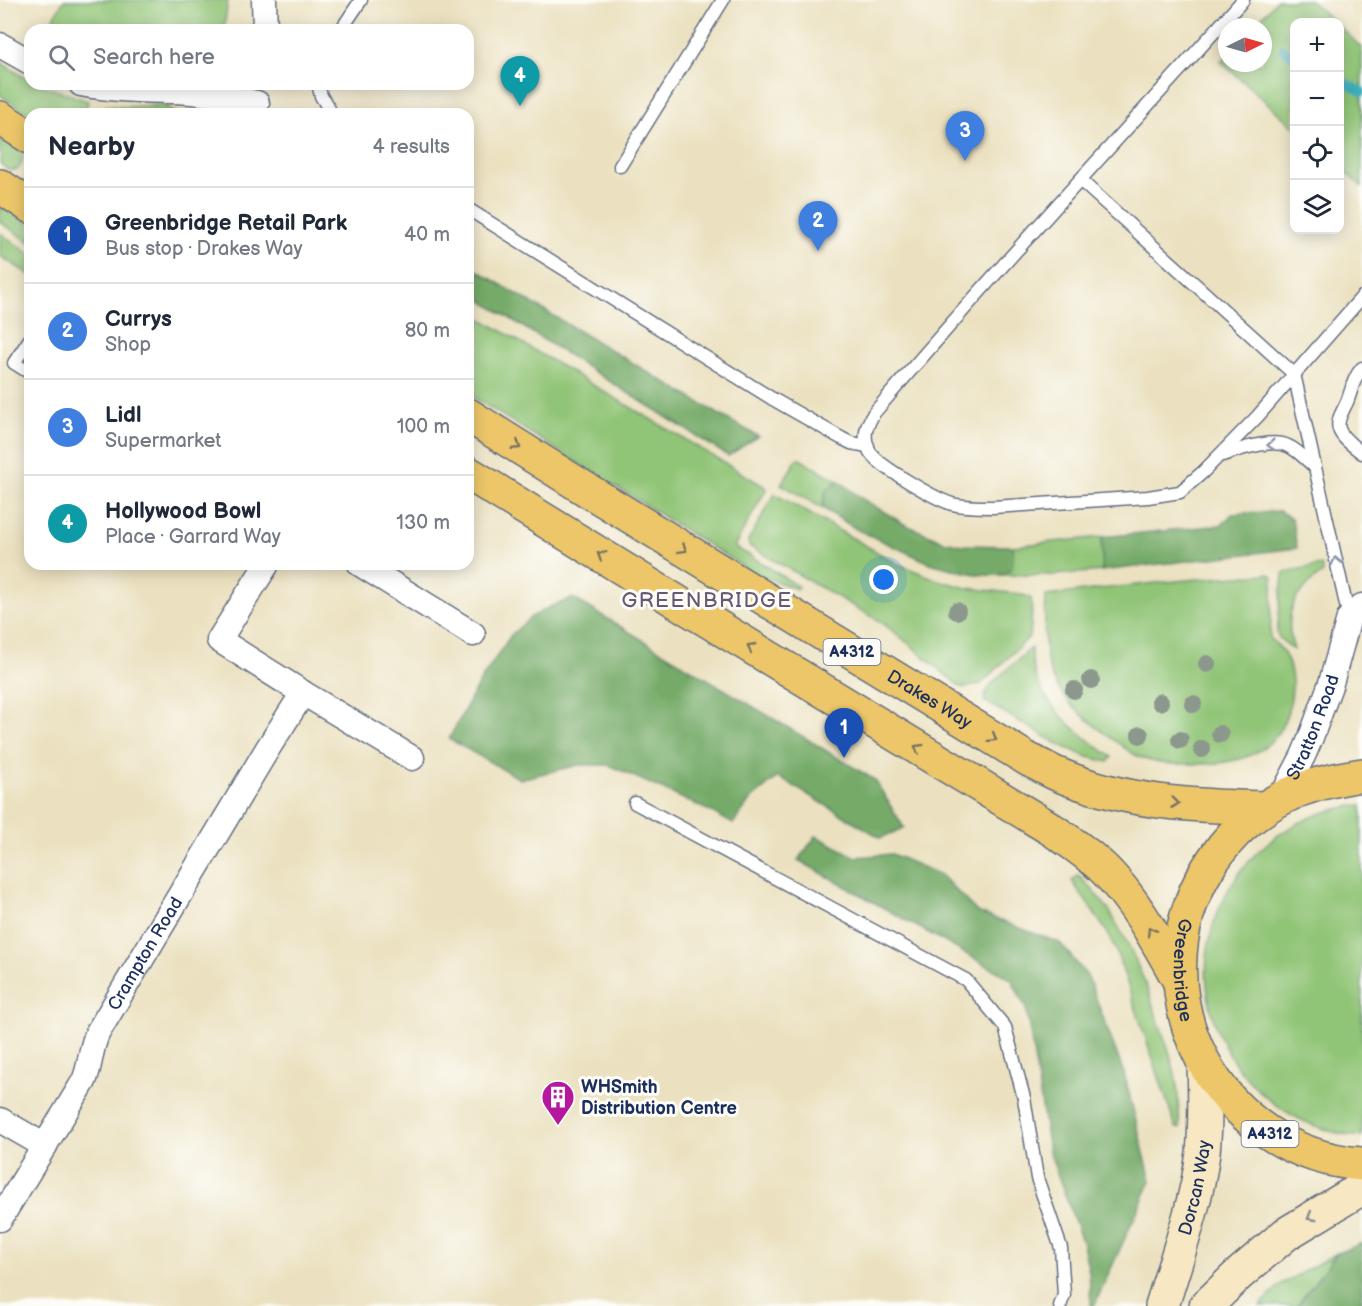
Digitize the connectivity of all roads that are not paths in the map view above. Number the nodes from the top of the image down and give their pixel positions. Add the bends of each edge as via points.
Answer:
1 (264, 0) edge
2 (361, 0) edge
3 (723, 0) edge
4 (1243, 0) edge
5 (265, 24) edge
6 (345, 24) edge
7 (0, 45) edge
8 (24, 59) edge
9 (148, 90) edge
10 (320, 90) edge
11 (257, 100) edge
12 (328, 108) edge
13 (0, 118) edge
14 (24, 133) edge
15 (620, 166) dead end
16 (1080, 180) junction
17 (0, 186) edge
18 (24, 202) edge
19 (474, 213) edge
20 (1362, 297) edge
21 (24, 348) edge
22 (1362, 368) edge
23 (24, 369) edge
24 (1294, 374) junction
25 (474, 419) edge
26 (868, 446) junction
27 (1362, 453) edge
28 (1221, 455) junction
29 (1314, 466) junction
30 (474, 477) edge
31 (263, 570) edge
32 (370, 570) edge
33 (1358, 614) edge
34 (473, 634) dead end
35 (1362, 644) edge
36 (303, 693) junction
37 (412, 758) dead end
38 (1362, 775) edge
39 (635, 803) dead end
40 (1273, 804) junction
41 (1180, 982) junction
42 (1204, 1064) junction
43 (0, 1120) edge
44 (45, 1146) junction
45 (1362, 1164) edge
46 (1362, 1188) edge
47 (0, 1219) edge
48 (1060, 1306) edge
49 (1162, 1306) edge
50 (1206, 1306) edge

1 - 5 street
2 - 6 lane
3 - 15 lane
4 - 16 lane
7 - 8 street
9 - 11 street
10 - 12 lane
13 - 14 main road
16 - 24 lane
16 - 26 lane via 874,413 866,429
17 - 18 main road
19 - 26 lane via 771,398 841,438
20 - 24 lane
21 - 23 lane via 14,363
22 - 27 lane via 1353,382 1338,427
24 - 28 lane
24 - 29 lane
25 -> 40 main road, Drakes Way / A4312 via 1058,775 1154,801 1196,806
26 - 28 lane via 876,460 935,496 950,503 979,507 1174,494 1192,484
29 -> 28 lane via 1282,444
33 -> 29 lane
41 -> 30 main road, A4312 via 1126,896 1106,871 1074,844
31 - 36 street via 219,640
32 - 34 street
33 - 35 street
33 - 40 street, Stratton Road via 1303,756
36 - 37 street
36 - 44 street, Crampton Road via 98,1032 84,1081
38 - 40 main road, Greenbridge / A4312 via 1310,786
39 - 48 lane via 966,980 1005,1027 1024,1098 1037,1178 1061,1248 1064,1295
40 - 41 main road, Greenbridge / A4312 via 1245,823 1228,841 1200,882 1184,928
41 - 42 main road, Greenbridge / A4312 via 1191,1037
42 - 45 main road, Greenbridge / A4312 via 1237,1108 1270,1134 1307,1153
42 - 49 main road, Dorcan Way via 1205,1126 1198,1179
43 - 44 street
44 - 47 street, Crampton Road
46 -> 50 main road via 1286,1234

